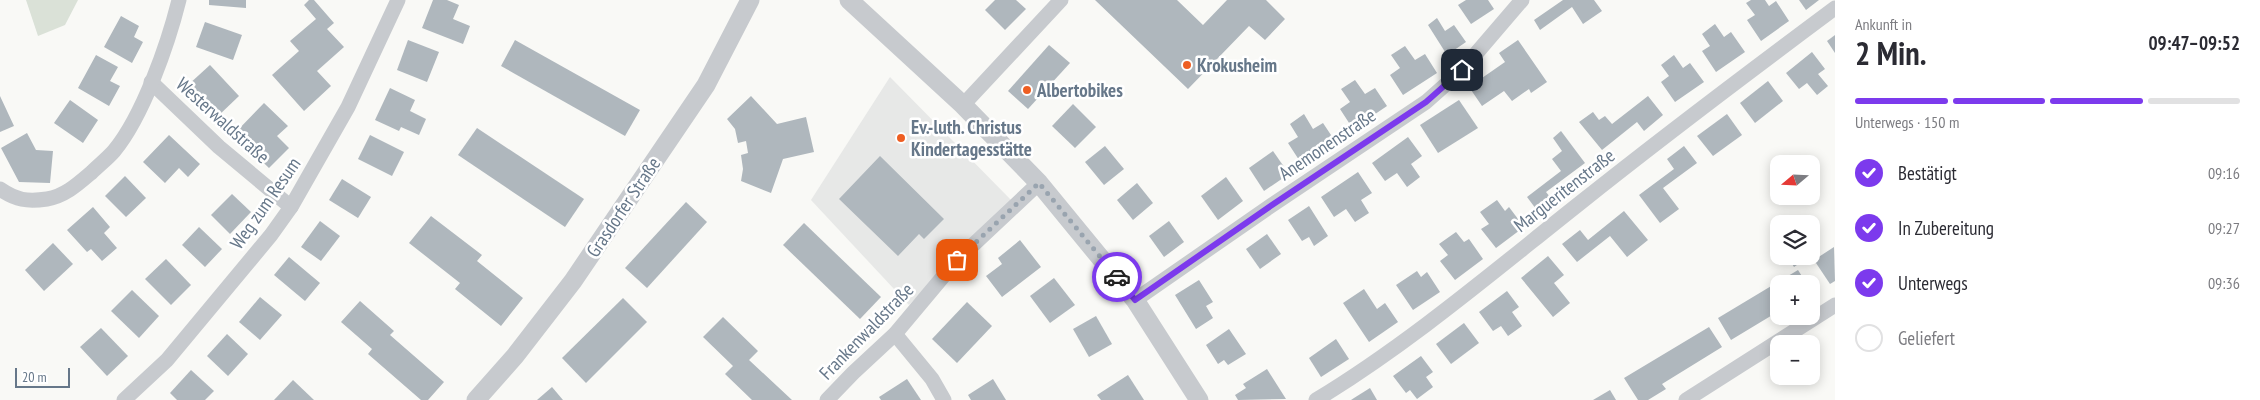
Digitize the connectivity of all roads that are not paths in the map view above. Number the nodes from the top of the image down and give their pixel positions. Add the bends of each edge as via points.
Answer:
1 (179, 0) edge
2 (398, 0) edge
3 (750, 0) edge
4 (848, 0) edge
5 (1061, 0) edge
6 (1512, 4) edge
7 (1835, 8) edge
8 (151, 82) junction
9 (963, 106) junction
10 (1039, 183) junction
11 (0, 189) edge
12 (291, 207) junction
13 (1135, 300) junction
14 (1835, 305) edge
15 (896, 334) junction
16 (124, 400) edge
17 (476, 400) edge
18 (827, 400) edge
19 (944, 400) edge
20 (1199, 400) edge
21 (1316, 400) edge
22 (1686, 400) edge

1 - 8 street, Westerwaldstraße
2 - 12 street, Weg zum Resum via 348,107
3 - 17 street, Grasdorfer Straße via 706,85 573,281
4 - 9 street
5 - 9 street
6 - 13 street, Anemonenstraße via 1462,70 1426,102
7 - 21 street, Margueritenstraße via 1704,106 1452,305 1345,383
8 - 11 street, Westerwaldstraße via 114,151 81,182 59,197 37,200 12,198
8 - 12 street, Westerwaldstraße via 219,147
9 - 10 street
10 - 13 street
10 - 15 street, Frankenwaldstraße via 957,260
12 - 16 street, Weg zum Resum via 272,235 167,360
13 - 20 street
14 - 22 street
15 - 18 street, Frankenwaldstraße
15 - 19 street via 932,379

